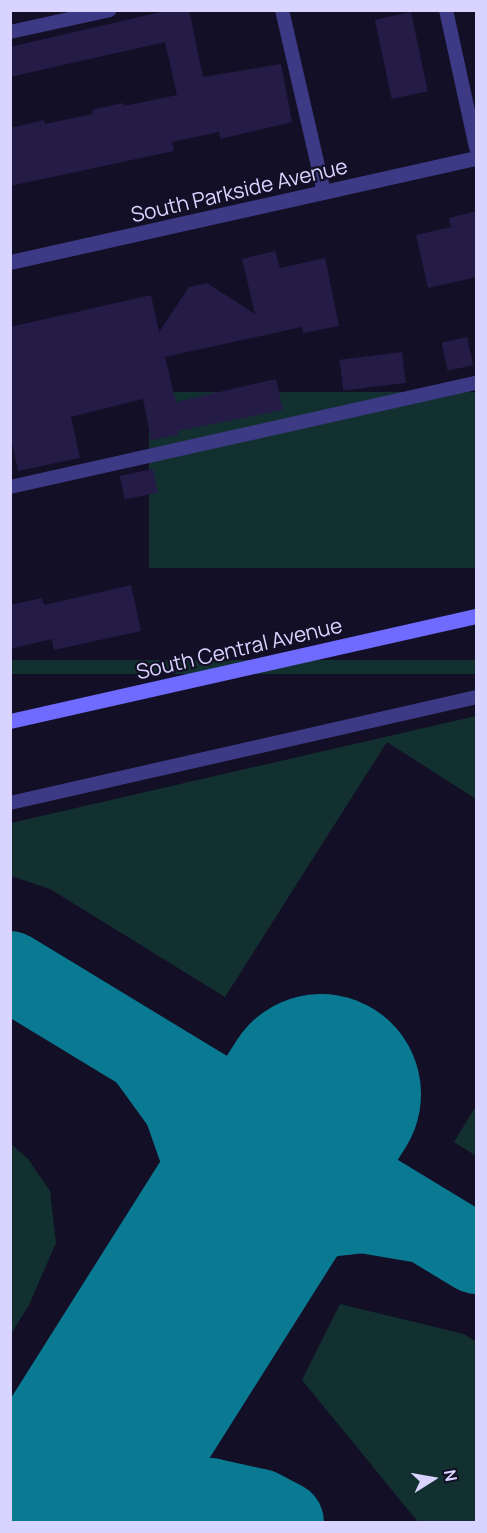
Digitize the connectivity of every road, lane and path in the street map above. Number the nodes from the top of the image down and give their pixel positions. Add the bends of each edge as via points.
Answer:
1 (110, 10) edge
2 (282, 10) edge
3 (446, 10) edge
4 (10, 32) edge
5 (477, 148) edge
6 (477, 158) edge
7 (324, 192) junction
8 (10, 262) edge
9 (477, 383) edge
10 (10, 487) edge
11 (477, 616) edge
12 (477, 697) edge
13 (10, 721) edge
14 (10, 803) edge

1 - 4 lane
2 - 7 lane
3 - 5 lane
6 - 7 street, South Parkside Avenue
7 - 8 street, South Parkside Avenue
9 - 10 lane
11 - 13 main road, South Central Avenue
12 - 14 lane

